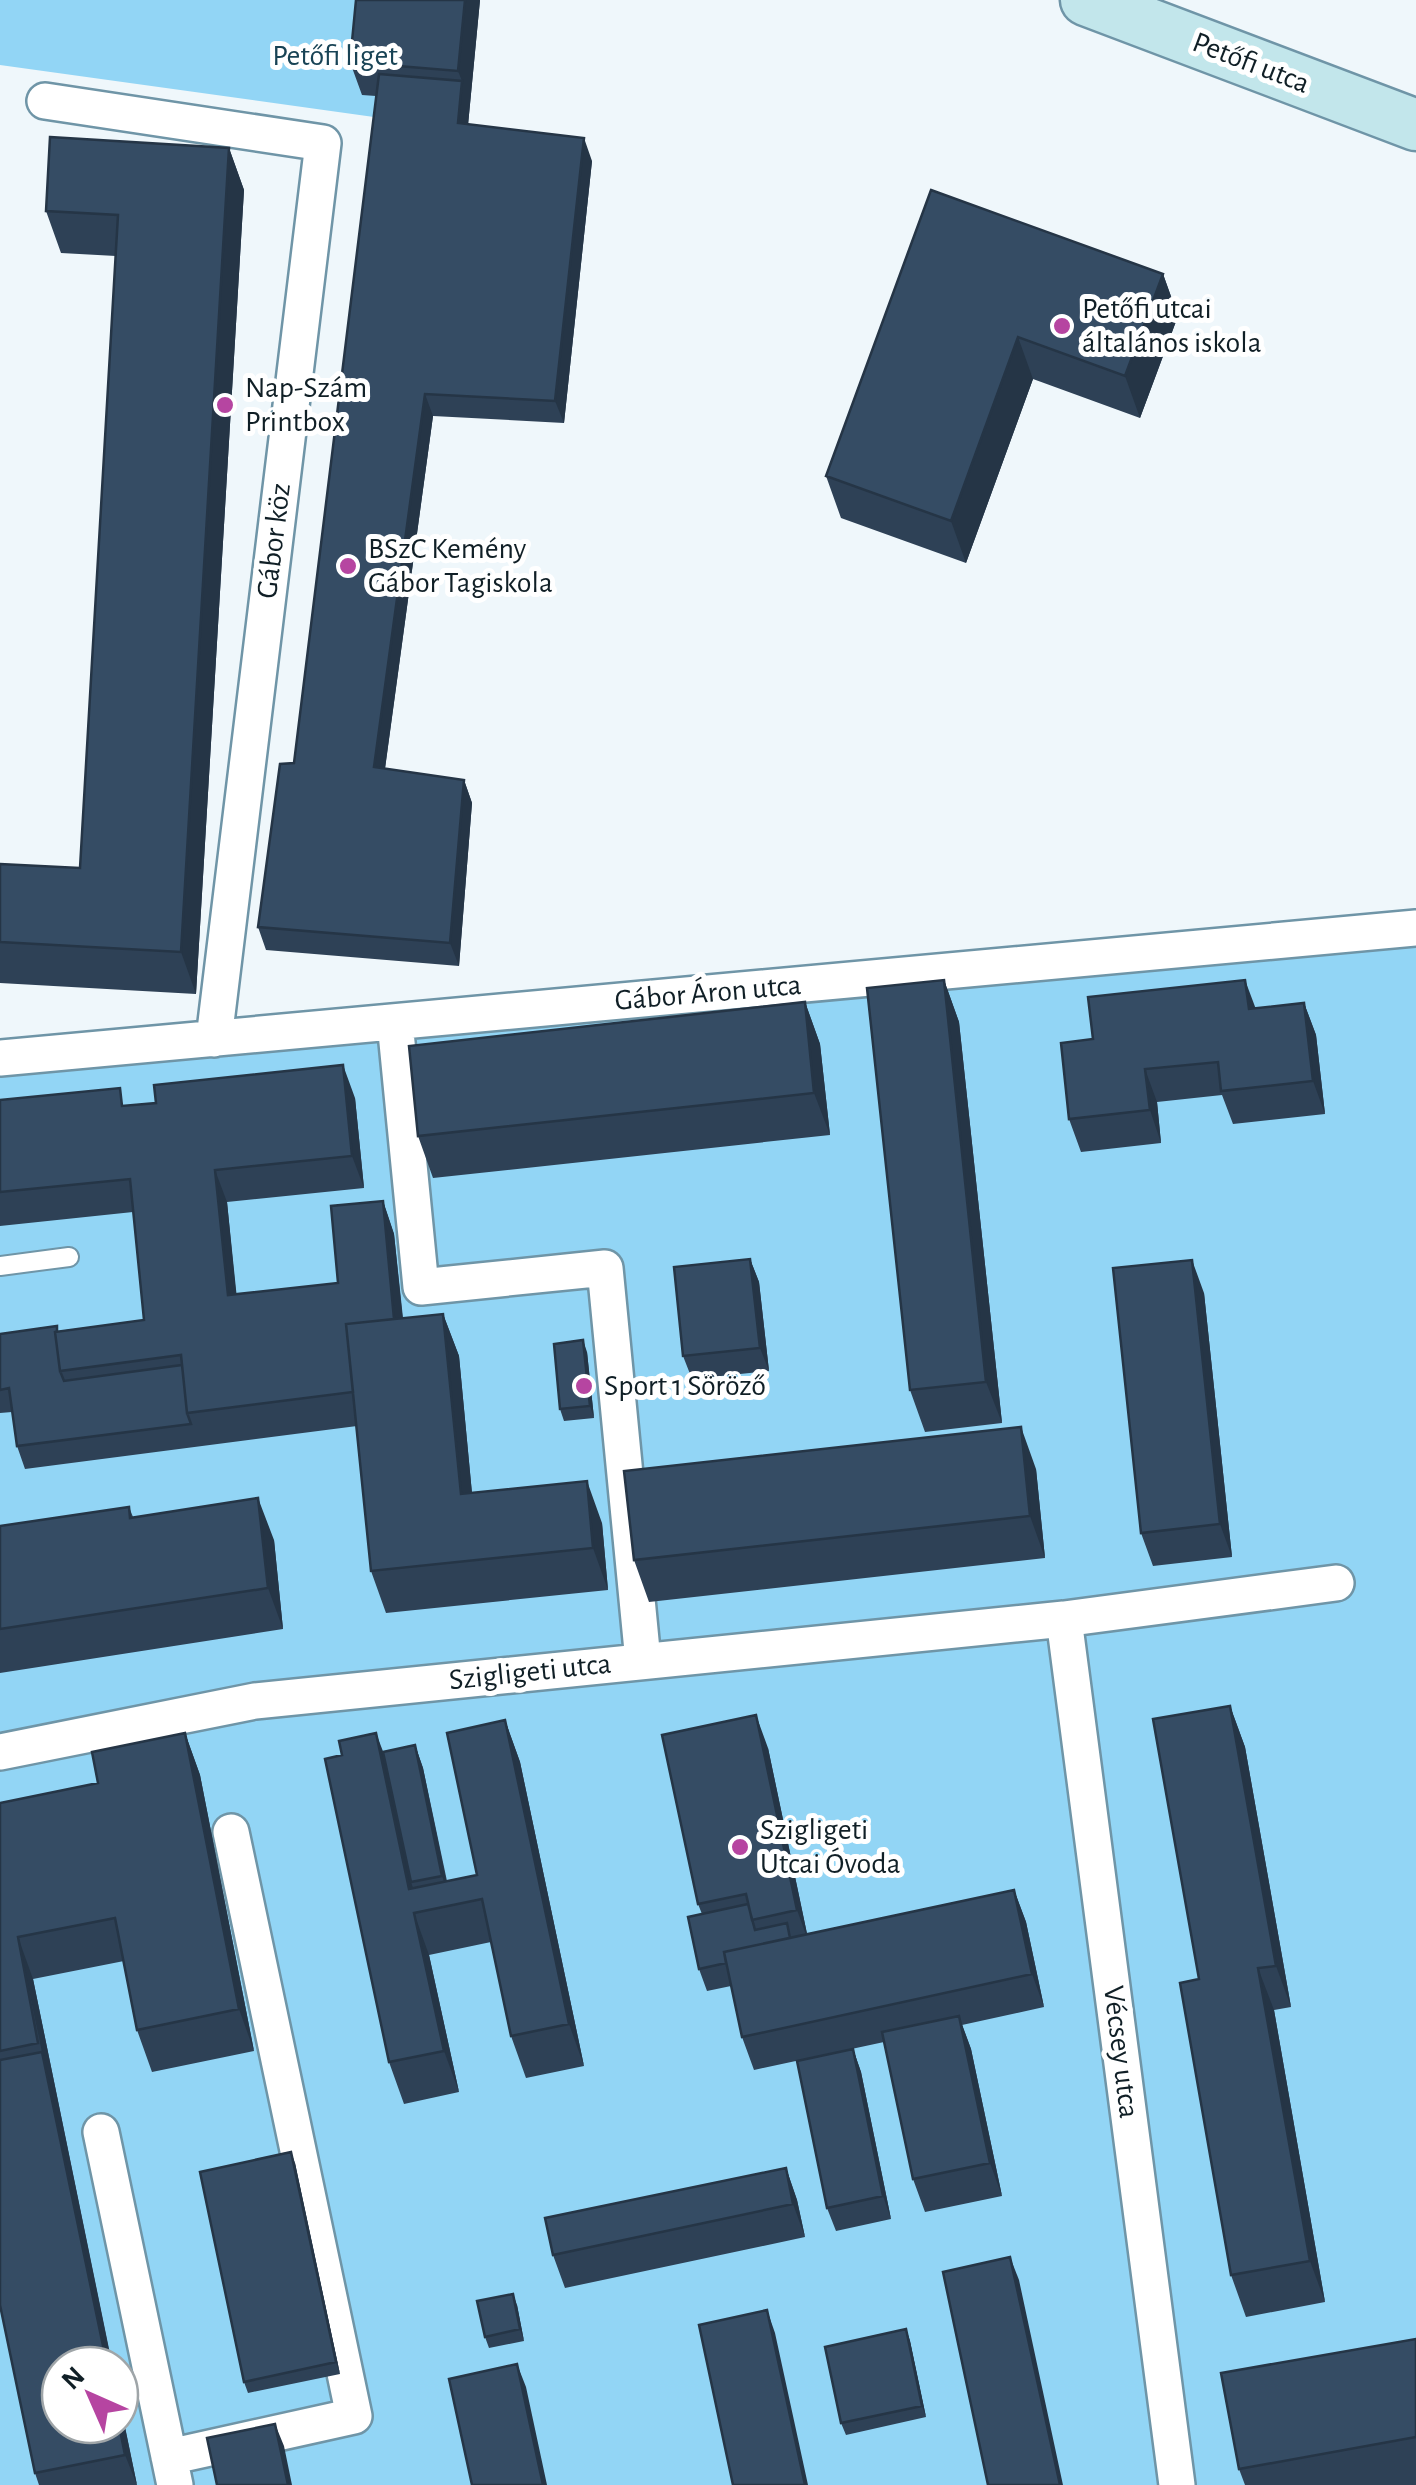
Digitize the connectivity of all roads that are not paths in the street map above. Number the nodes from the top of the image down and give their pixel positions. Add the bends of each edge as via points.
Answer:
1 (1086, 0) edge
2 (45, 101) dead end
3 (1416, 126) edge
4 (1416, 928) edge
5 (395, 1022) junction
6 (214, 1039) junction
7 (0, 1058) edge
8 (69, 1257) dead end
9 (0, 1266) edge
10 (1336, 1583) dead end
11 (1064, 1619) junction
12 (642, 1660) junction
13 (0, 1752) edge
14 (231, 1832) dead end
15 (100, 2132) dead end
16 (172, 2471) edge
17 (1177, 2485) edge

1 - 3 main road, Petőfi utca
2 - 6 street, Gábor köz via 323,143
4 - 5 street, Gábor Áron utca
5 - 6 street, Gábor Áron utca
5 - 12 street via 420,1286 605,1268
6 - 7 street, Gábor Áron utca
8 - 9 lane
10 - 11 street, Szigligeti utca
11 - 12 street, Szigligeti utca
11 - 17 street, Vécsey utca
12 - 13 street, Szigligeti utca via 255,1701
14 - 16 street via 354,2416
15 - 16 street

